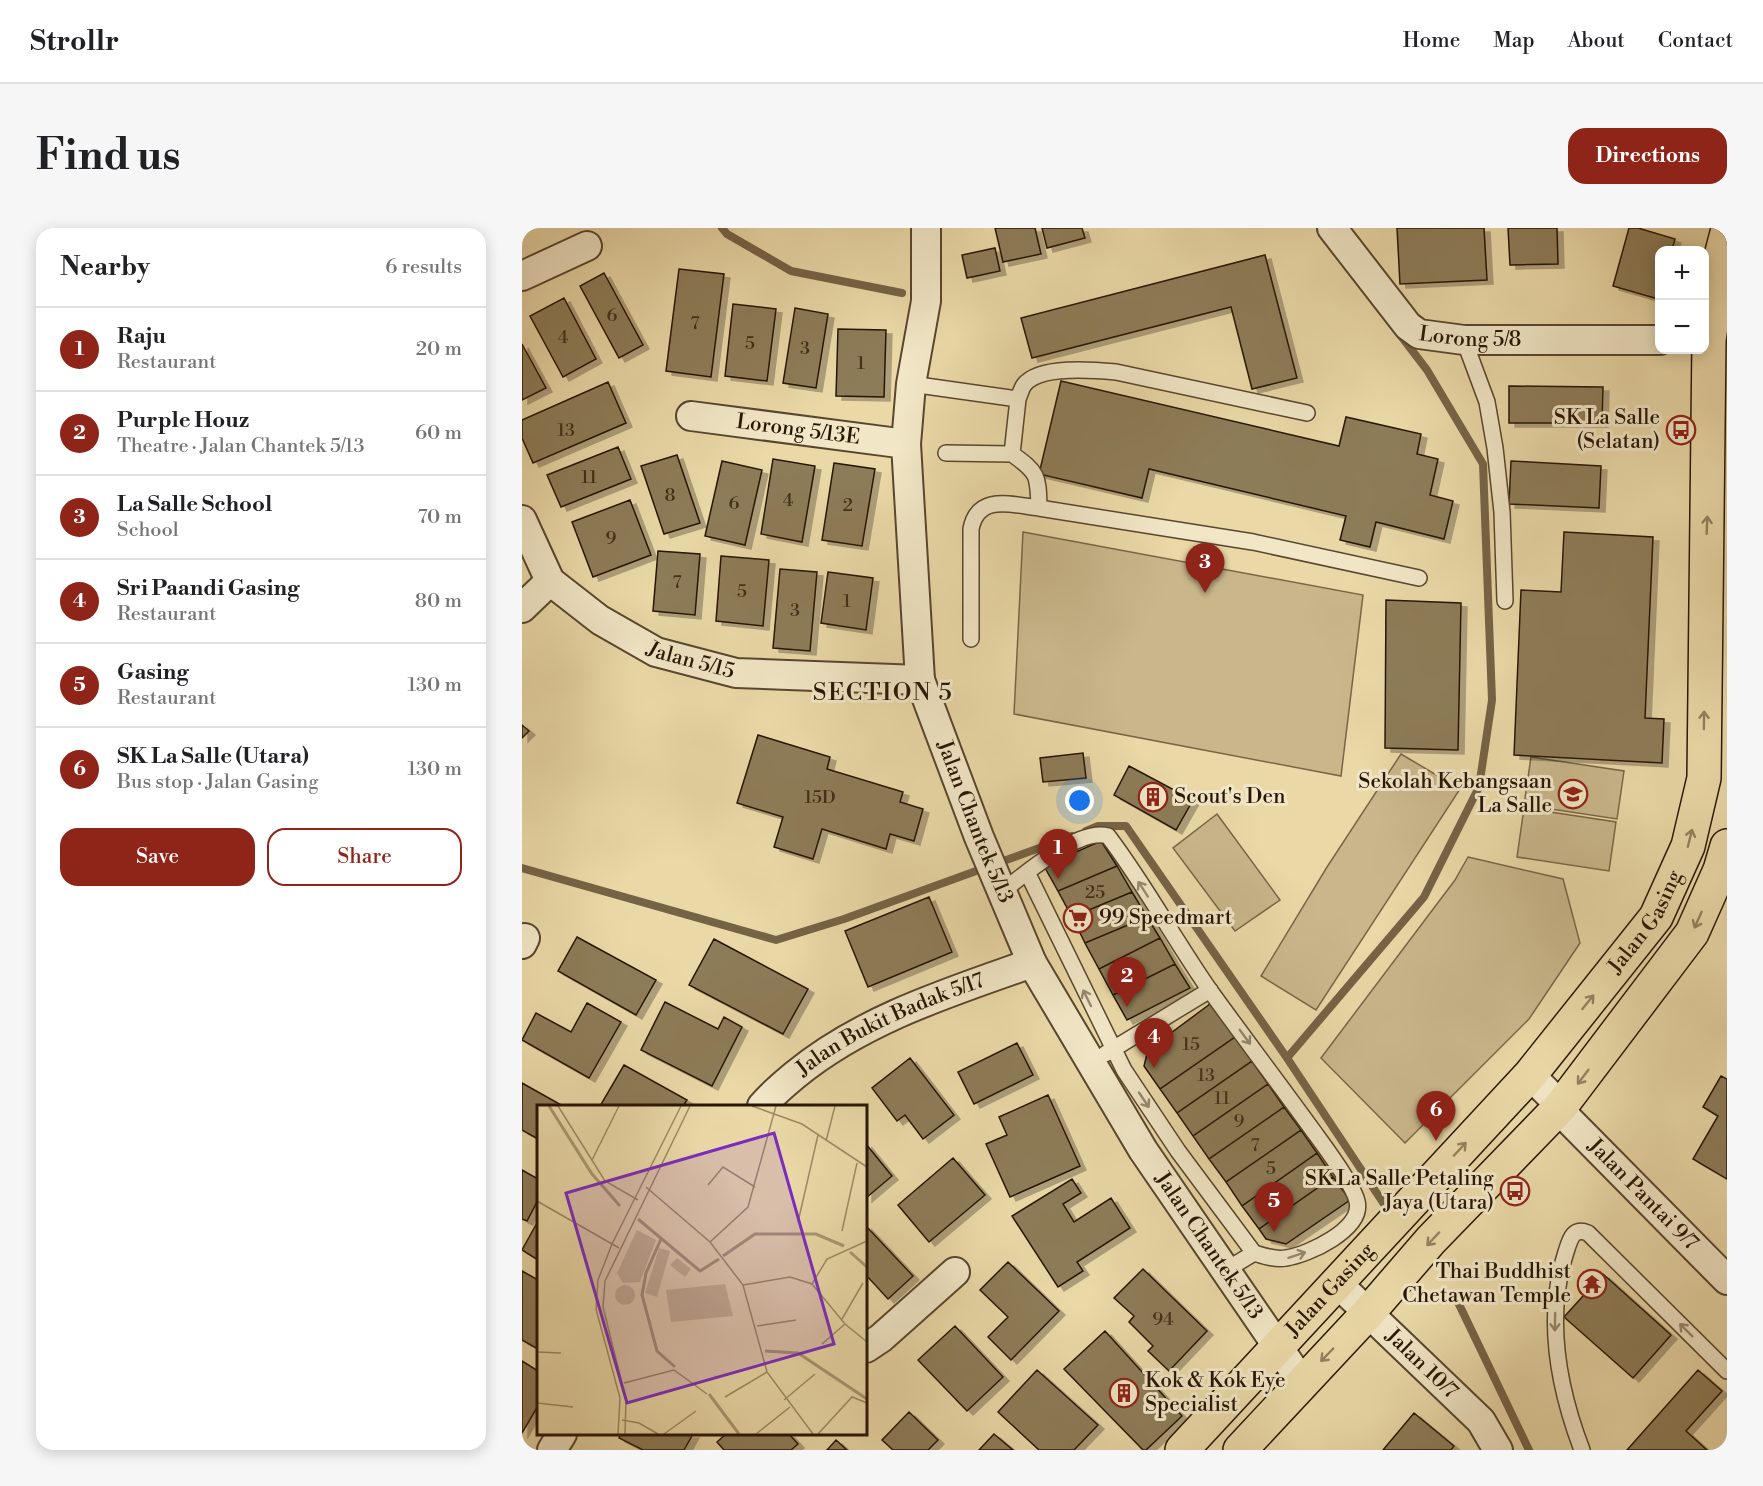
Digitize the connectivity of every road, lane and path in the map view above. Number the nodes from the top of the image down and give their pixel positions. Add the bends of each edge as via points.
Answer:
1 (926, 228) edge
2 (1332, 228) edge
3 (1727, 232) edge
4 (587, 246) dead end
5 (522, 276) edge
6 (1709, 324) edge
7 (1464, 340) junction
8 (1655, 340) edge
9 (1706, 354) edge
10 (910, 384) junction
11 (1018, 399) junction
12 (1307, 413) dead end
13 (691, 416) dead end
14 (906, 444) junction
15 (946, 453) dead end
16 (1012, 454) junction
17 (1039, 508) junction
18 (522, 520) edge
19 (1419, 578) dead end
20 (550, 581) junction
21 (1505, 601) dead end
22 (522, 608) edge
23 (970, 639) dead end
24 (920, 680) junction
25 (1727, 846) edge
26 (1027, 872) junction
27 (1002, 892) junction
28 (1032, 963) junction
29 (1210, 990) junction
30 (1102, 1055) junction
31 (1530, 1075) junction
32 (763, 1105) edge
33 (1561, 1106) junction
34 (1254, 1253) junction
35 (1345, 1255) junction
36 (1226, 1270) junction
37 (955, 1272) dead end
38 (1727, 1280) edge
39 (1368, 1313) junction
40 (1277, 1346) junction
41 (867, 1347) edge
42 (1727, 1371) edge
43 (1302, 1382) junction
44 (561, 1435) edge
45 (552, 1450) edge
46 (1182, 1450) edge
47 (1240, 1450) edge
48 (1498, 1450) edge
49 (1582, 1450) edge

1 - 10 street, Jalan Chantek 5/13 via 926,301
2 - 7 street, Lorong 5/8 via 1413,331
3 - 6 main road, Jalan Gasing
4 - 5 street
7 - 8 street, Lorong 5/8
7 - 21 lane via 1487,402 1495,448
31 -> 9 main road, Jalan Gasing via 1656,917 1688,846 1704,778
10 - 11 lane
10 - 14 street, Jalan Chantek 5/13
11 - 12 lane via 1024,385 1033,378 1092,370
11 - 16 lane
13 - 14 street, Lorong 5/13E
14 - 24 street, Jalan Chantek 5/13
15 - 16 lane
16 - 17 lane via 1035,474
17 - 19 lane via 1253,542
17 - 23 lane via 989,504 973,518
18 - 20 street, Jalan 5/15
20 - 22 street
20 - 24 street, Jalan 5/15 via 600,620 656,652 736,673
24 - 27 street, Jalan Chantek 5/13
25 -> 33 main road, Jalan Gasing via 1692,933
26 - 27 lane
29 -> 26 lane via 1108,837 1084,837
30 -> 26 lane
27 - 28 street, Jalan Chantek 5/13
28 - 30 street, Jalan Chantek 5/13
28 - 32 street, Jalan Bukit Badak 5/17 via 934,998 853,1036 812,1062
29 - 30 lane
29 -> 35 lane via 1327,1149 1355,1194 1358,1211
30 -> 34 lane via 1124,1070
30 - 36 street, Jalan Chantek 5/13 via 1143,1150
31 - 33 street, Jalan Pantai 9/7
35 -> 31 main road, Jalan Gasing
33 - 38 street, Jalan Pantai 9/7 via 1568,1119
33 -> 39 main road, Jalan Gasing via 1431,1240
34 -> 35 lane via 1284,1259 1301,1254
34 - 36 lane
35 - 39 street, Jalan 10/7
35 - 40 main road, Jalan Gasing
36 - 40 street, Jalan Chantek 5/13
37 - 41 street
39 -> 43 main road, Jalan Gasing
39 - 48 street, Jalan 10/7 via 1481,1421
40 - 43 street, Jalan Chantek 5/13
40 - 46 main road, Jalan Gasing
42 -> 49 lane via 1588,1233 1574,1232 1562,1264 1554,1324 1559,1365
43 - 47 main road, Jalan Gasing
44 - 45 street

